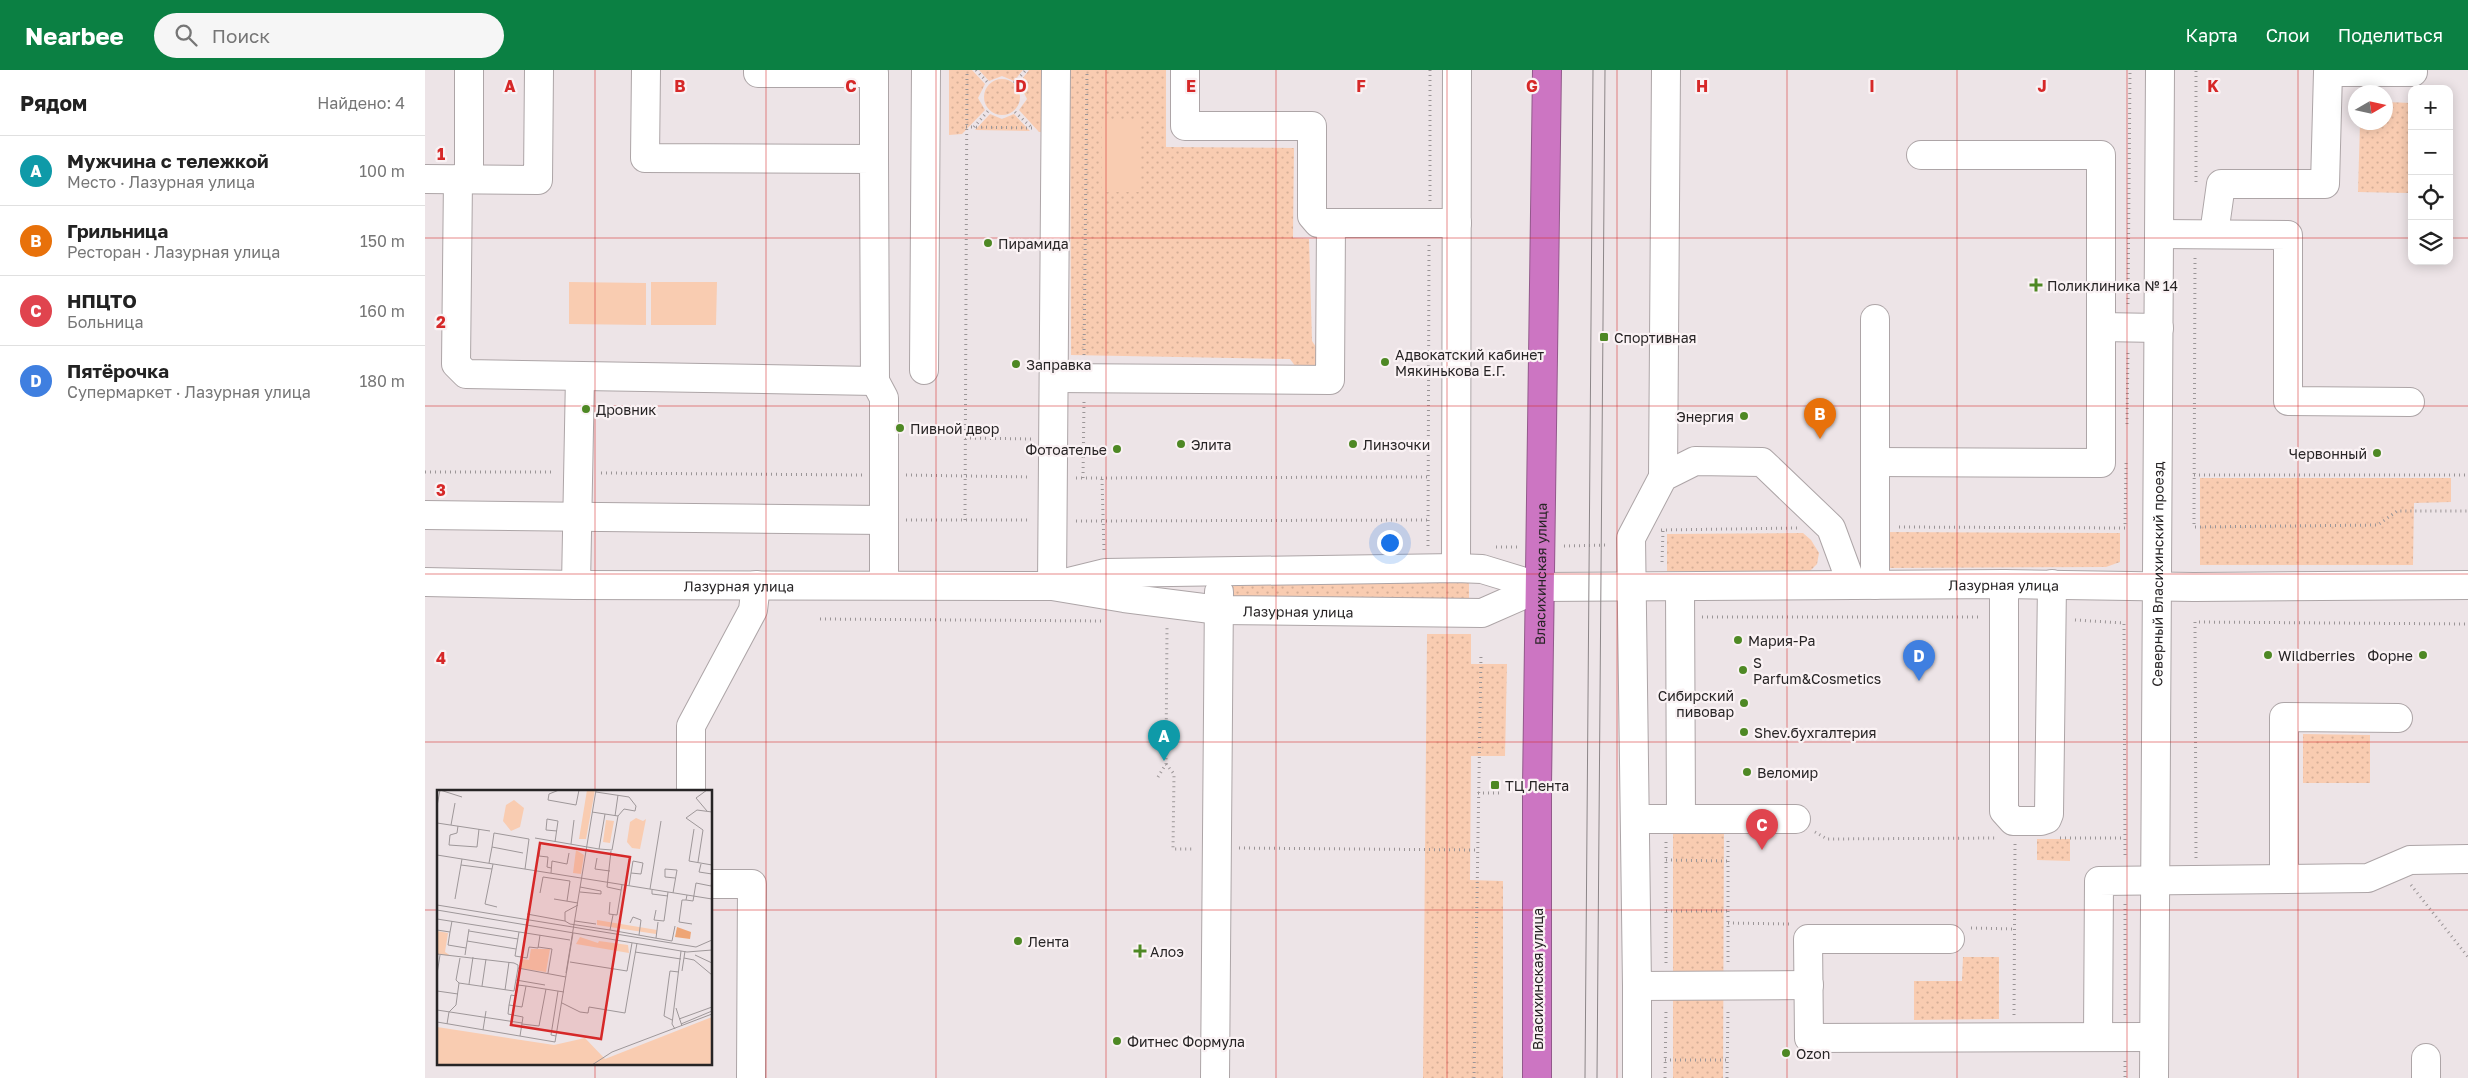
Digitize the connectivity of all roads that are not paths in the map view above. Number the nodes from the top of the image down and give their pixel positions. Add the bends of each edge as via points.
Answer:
1 (469, 70) edge
2 (539, 70) edge
3 (646, 70) edge
4 (758, 70) edge
5 (926, 70) edge
6 (1056, 70) edge
7 (1185, 70) edge
8 (1457, 70) edge
9 (1547, 70) edge
10 (1666, 70) edge
11 (2160, 70) edge
12 (2413, 72) dead end
13 (1921, 155) dead end
14 (874, 159) junction
15 (425, 179) edge
16 (463, 179) junction
17 (1331, 223) junction
18 (1457, 223) junction
19 (2160, 234) junction
20 (2205, 234) junction
21 (1875, 319) dead end
22 (2101, 327) junction
23 (2159, 328) junction
24 (924, 370) dead end
25 (580, 376) junction
26 (1054, 378) junction
27 (875, 381) junction
28 (2410, 402) dead end
29 (1875, 462) junction
30 (1663, 477) junction
31 (425, 515) edge
32 (578, 516) junction
33 (884, 520) junction
34 (1456, 568) junction
35 (1218, 571) junction
36 (425, 582) edge
37 (2004, 584) junction
38 (2052, 584) junction
39 (2468, 584) edge
40 (576, 585) junction
41 (756, 585) junction
42 (884, 585) junction
43 (1863, 585) junction
44 (1053, 586) junction
45 (2157, 586) junction
46 (1541, 587) junction
47 (1632, 588) junction
48 (1680, 588) junction
49 (1219, 610) junction
50 (2398, 718) dead end
51 (691, 790) edge
52 (1636, 819) junction
53 (1673, 819) junction
54 (1795, 819) road end
55 (2468, 859) edge
56 (2284, 879) junction
57 (2155, 881) junction
58 (713, 884) edge
59 (1950, 939) dead end
60 (1809, 985) junction
61 (1637, 986) junction
62 (2111, 1037) junction
63 (2154, 1037) junction
64 (751, 1078) edge
65 (1215, 1078) edge
66 (1537, 1078) edge
67 (1637, 1078) edge
68 (2154, 1078) edge

1 - 16 street
2 - 16 street via 538,180
3 - 14 street via 645,158
4 - 14 street via 758,73 875,73
5 - 24 street
6 - 26 street
7 - 17 street via 1185,126 1312,126 1312,216 1318,223
8 - 18 street
9 - 46 highway, Власихинская улица
10 - 30 street
11 - 19 street, Северный Власихинский проезд
12 - 20 street via 2328,72 2325,184 2221,184
13 - 22 street via 2101,155
14 - 27 street
15 - 16 street
16 - 25 street via 456,364 466,374
17 - 18 street
17 - 26 street via 1331,380
18 - 34 street
19 - 20 street
19 - 23 street, Северный Власихинский проезд
20 - 28 street via 2288,235 2288,401
21 - 29 street
22 - 23 street
22 - 29 street via 2101,463
23 - 45 street, Северный Власихинский проезд
25 - 27 street
25 - 32 street
26 - 44 street
27 - 33 street via 884,398
29 - 43 street
30 - 43 street via 1695,461 1762,462 1831,528
30 - 47 street via 1631,538
31 - 32 street
32 - 33 street
32 - 40 street
33 - 42 street
34 - 35 street, Лазурная улица
34 - 46 street, Лазурная улица via 1482,569
35 - 44 street, Лазурная улица via 1105,574
35 - 49 street
36 - 40 street, Лазурная улица
37 - 38 street, Лазурная улица
37 - 38 street via 2005,811 2013,821 2041,821 2049,814
37 - 43 street, Лазурная улица
38 - 45 street, Лазурная улица
39 - 45 street, Лазурная улица
40 - 41 street, Лазурная улица
41 - 42 street, Лазурная улица
41 - 51 street via 753,610 691,726
42 - 44 street, Лазурная улица
43 - 48 street, Лазурная улица
44 - 49 street, Лазурная улица
45 - 57 street, Северный Власихинский проезд
46 - 47 street, Лазурная улица
46 - 49 street, Лазурная улица via 1482,613
46 - 66 highway, Власихинская улица
47 - 48 street, Лазурная улица
47 - 52 street
48 - 53 street
49 - 65 street
50 - 56 street via 2284,718
52 - 53 street
52 - 61 street
53 - 54 street
55 - 56 street via 2410,860 2368,878
56 - 57 street
57 - 62 street via 2099,880
57 - 63 street, Северный Власихинский проезд
58 - 64 street via 752,884
59 - 60 street via 1809,939
60 - 61 street
60 - 62 street via 1809,1038
61 - 67 street
62 - 63 street
63 - 68 street, Северный Власихинский проезд

